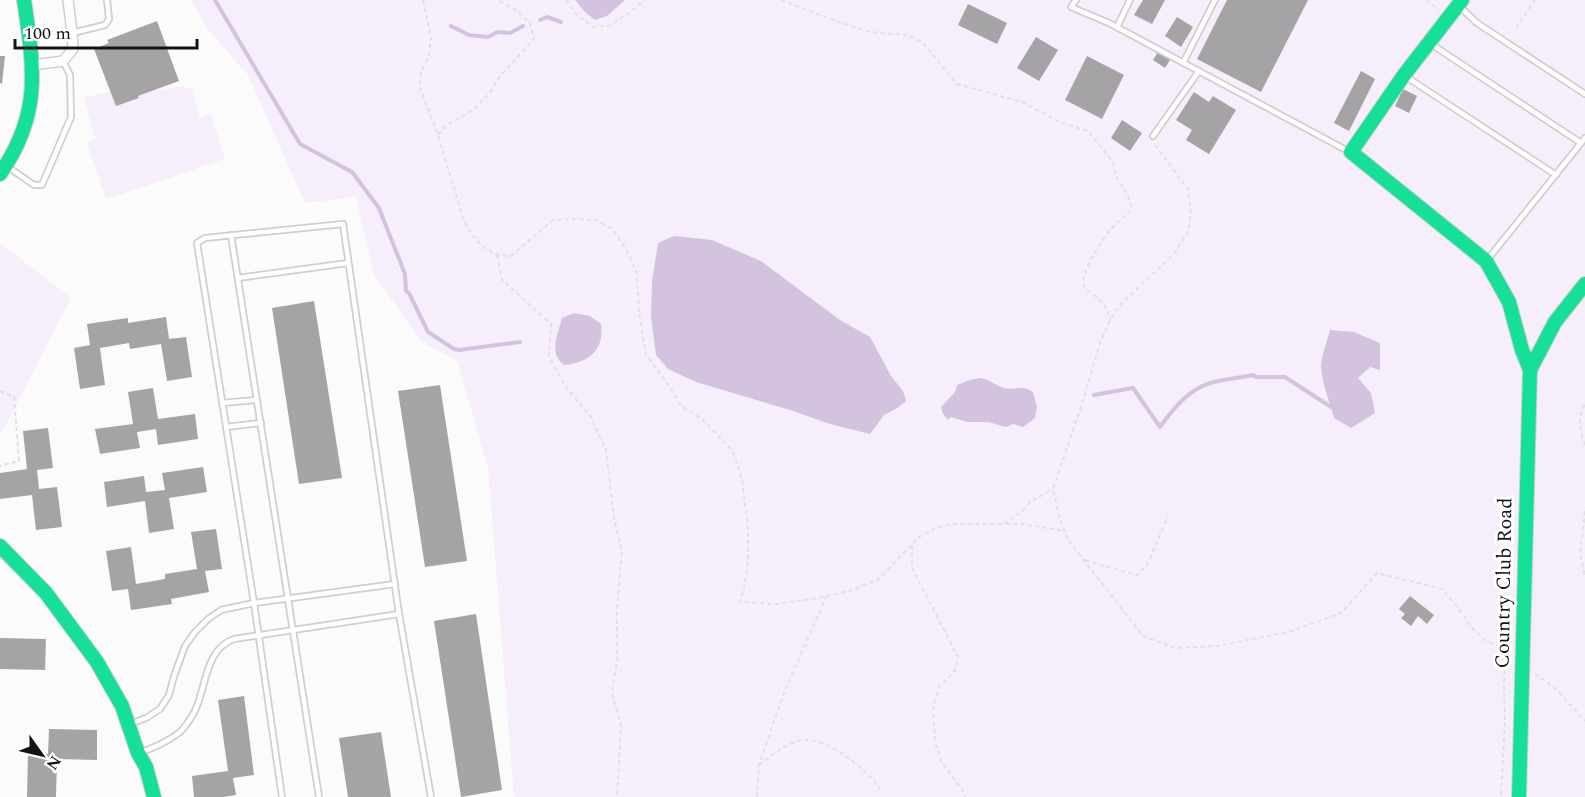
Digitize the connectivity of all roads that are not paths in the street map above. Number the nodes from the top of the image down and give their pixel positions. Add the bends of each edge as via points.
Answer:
1 (24, 0) edge
2 (68, 0) edge
3 (107, 0) edge
4 (1076, 0) edge
5 (1130, 0) edge
6 (1215, 0) edge
7 (1460, 3) edge
8 (1117, 27) junction
9 (72, 33) junction
10 (1429, 43) junction
11 (63, 61) junction
12 (1183, 63) junction
13 (33, 65) junction
14 (1199, 71) junction
15 (1404, 75) junction
16 (1585, 94) edge
17 (1153, 136) road end
18 (1585, 138) edge
19 (1581, 143) junction
20 (1351, 153) junction
21 (3, 170) edge
22 (1556, 175) junction
23 (231, 235) junction
24 (1486, 261) junction
25 (348, 262) junction
26 (238, 278) junction
27 (1585, 284) edge
28 (1530, 370) junction
29 (257, 400) junction
30 (222, 404) junction
31 (261, 423) junction
32 (226, 427) junction
33 (0, 546) edge
34 (396, 584) junction
35 (288, 599) junction
36 (254, 603) junction
37 (399, 614) junction
38 (292, 630) junction
39 (258, 635) junction
40 (129, 724) junction
41 (138, 753) junction
42 (154, 797) edge
43 (282, 797) edge
44 (319, 797) edge
45 (431, 797) edge
46 (1519, 797) edge

1 - 13 street
2 - 9 street
3 - 9 lane via 109,19 105,25
4 - 8 lane via 1071,7
5 - 8 lane
6 - 12 lane
7 - 10 street
7 - 16 lane via 1477,23
8 - 12 lane
9 - 11 street via 73,49
10 - 15 street
10 - 19 lane
11 - 13 street
11 - 21 lane via 70,75 71,117 42,185
12 - 14 lane
13 - 21 street via 33,91 26,122
14 - 17 lane
14 - 20 lane
15 - 20 street
15 - 22 lane
18 - 19 lane
19 - 22 lane
20 - 24 street, Country Club Road
22 - 24 lane
23 - 25 lane via 343,224
23 - 26 lane
23 - 30 lane via 205,238 197,243
24 - 28 street, Country Club Road via 1509,303
25 - 26 lane
25 - 34 lane
26 - 29 lane
27 - 28 street, Country Club Road via 1555,322
28 - 46 street, Country Club Road
29 - 30 lane
29 - 31 lane
30 - 32 lane
31 - 32 lane
31 - 35 lane
32 - 36 lane
33 - 40 street via 46,593 90,653
34 - 35 lane
34 - 37 lane
35 - 36 lane
35 - 38 lane
36 - 39 lane
36 - 40 lane via 221,610 208,619 185,646 169,695 160,709
37 - 38 lane
37 - 45 lane
38 - 39 lane
38 - 44 lane
39 - 41 lane via 228,641 212,660 196,707 181,731
39 - 43 lane
40 - 41 street
41 - 42 street

